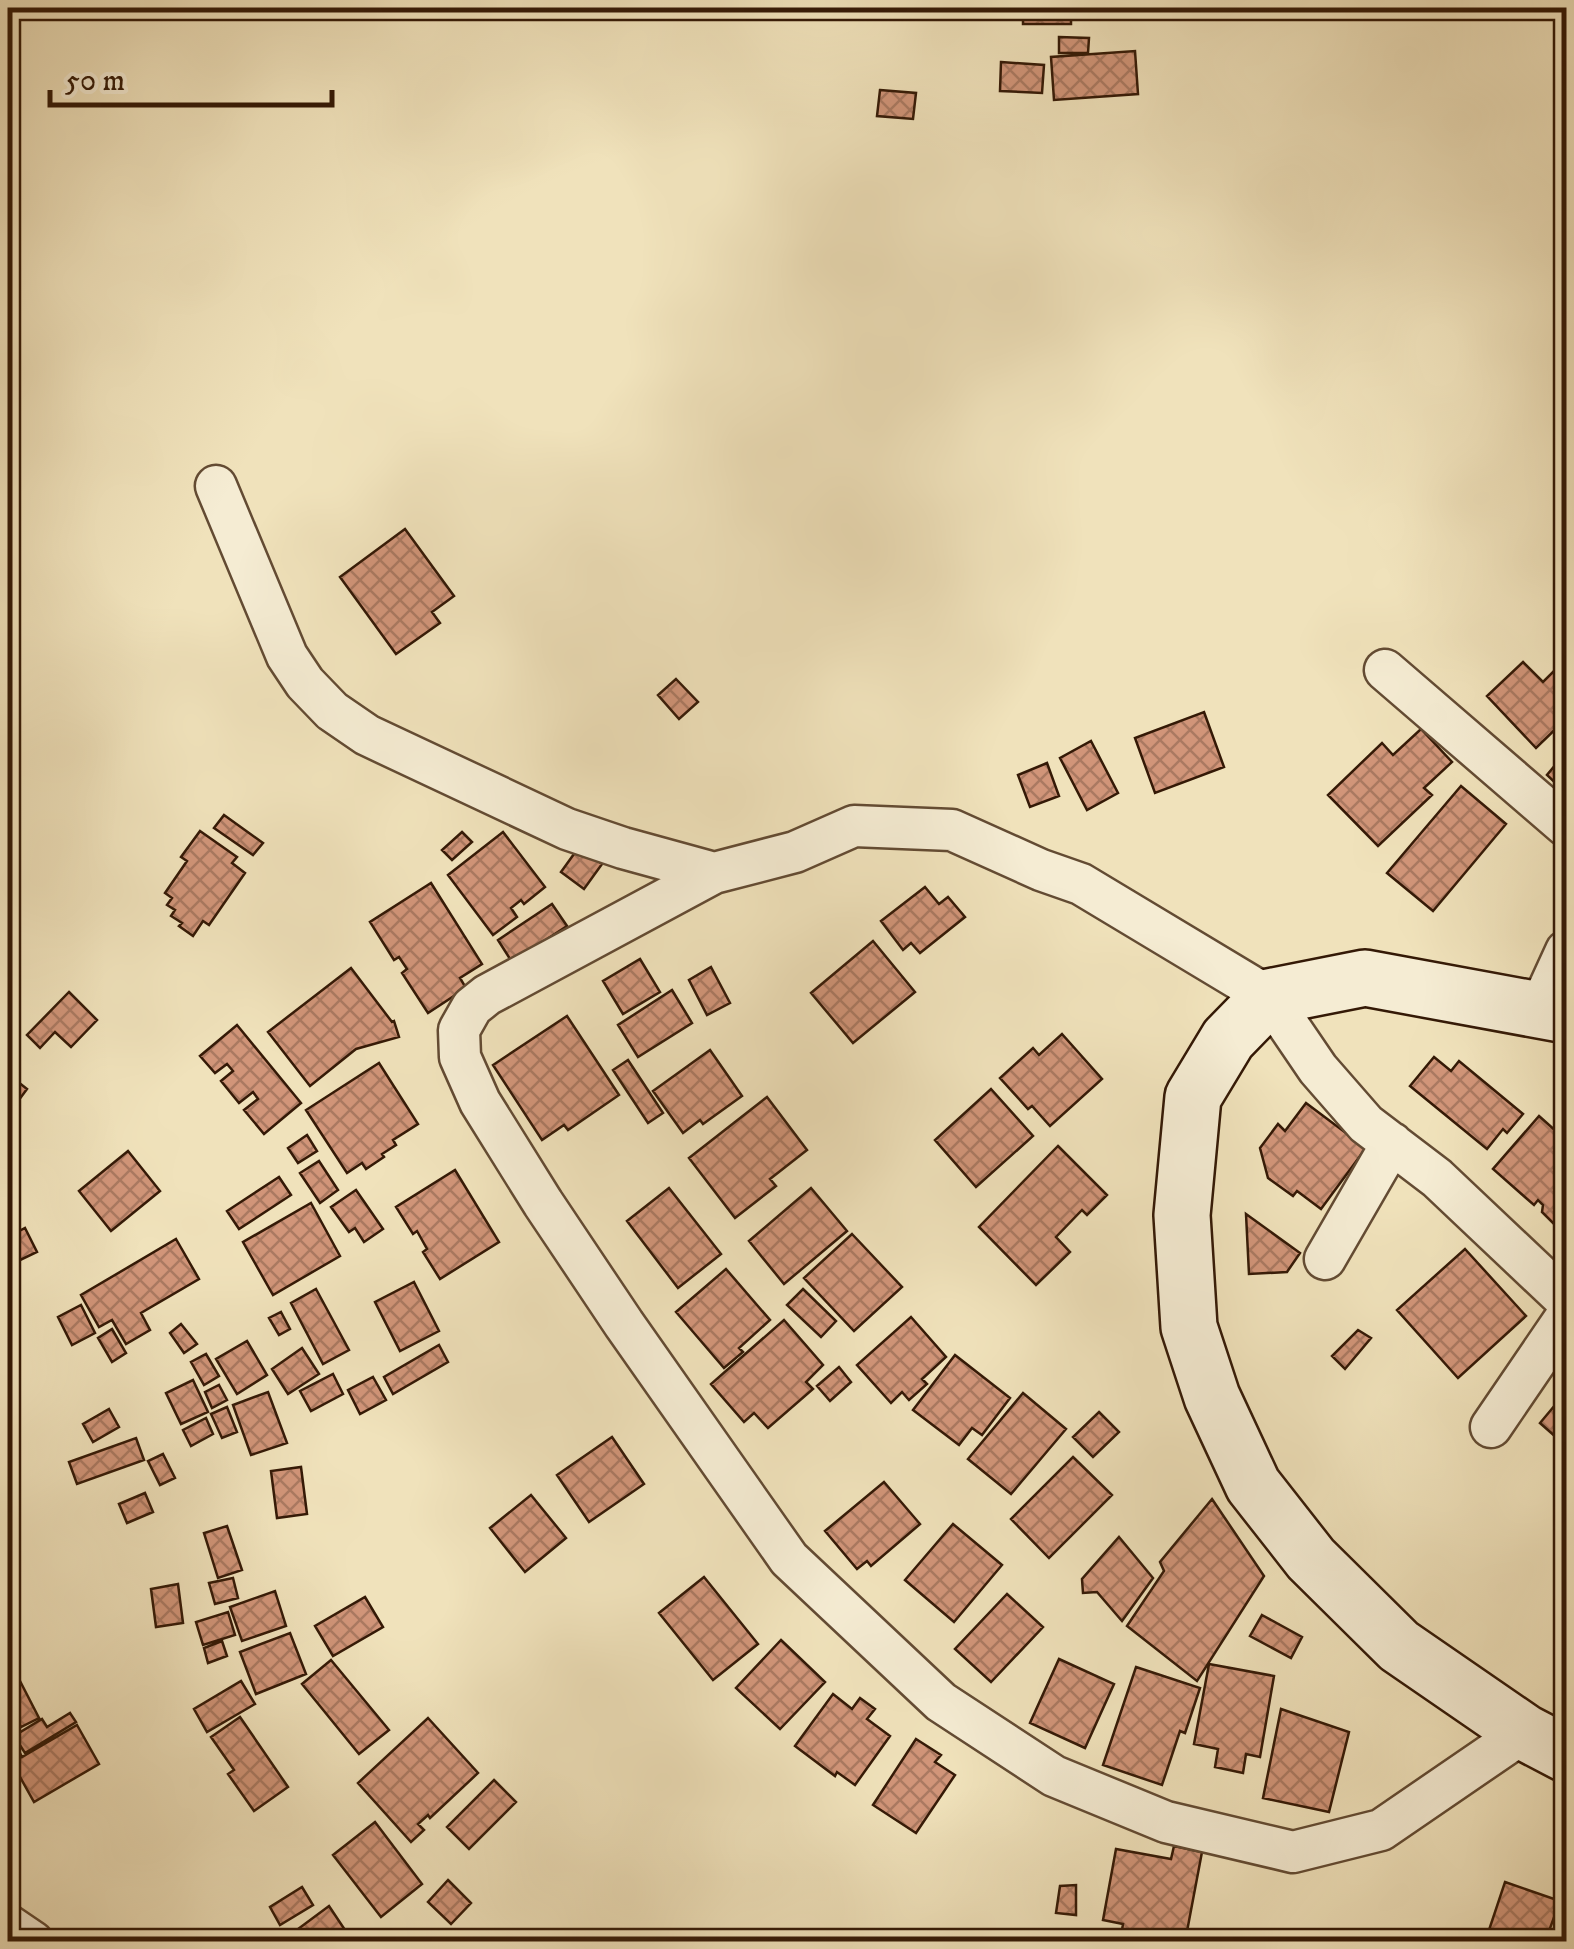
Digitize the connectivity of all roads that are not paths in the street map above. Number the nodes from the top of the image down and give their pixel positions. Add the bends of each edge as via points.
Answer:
1 (216, 486) dead end
2 (1386, 670) dead end
3 (1566, 826) edge
4 (714, 873) junction
5 (1566, 951) edge
6 (1268, 997) junction
7 (1552, 1012) edge
8 (1392, 1143) junction
9 (1326, 1259) dead end
10 (1566, 1300) edge
11 (1566, 1317) edge
12 (1491, 1427) dead end
13 (1545, 1743) edge
14 (8, 1925) edge
15 (33, 1942) edge

1 - 4 street via 287,656 332,712 367,735 568,829
2 - 3 street
4 - 6 street via 794,852 854,826 952,830 1081,884
4 - 13 street via 487,995 459,1030 460,1056 480,1102 543,1203 789,1559 942,1702 1054,1776 1166,1822 1211,1833 1293,1852 1381,1830
5 - 7 street
6 - 7 main road via 1365,978
6 - 8 street via 1318,1069
6 - 13 main road via 1228,1039 1193,1097 1182,1215 1188,1327 1212,1397 1253,1485 1311,1560 1400,1646
8 - 9 street
8 - 10 street
11 - 12 street
14 - 15 street

